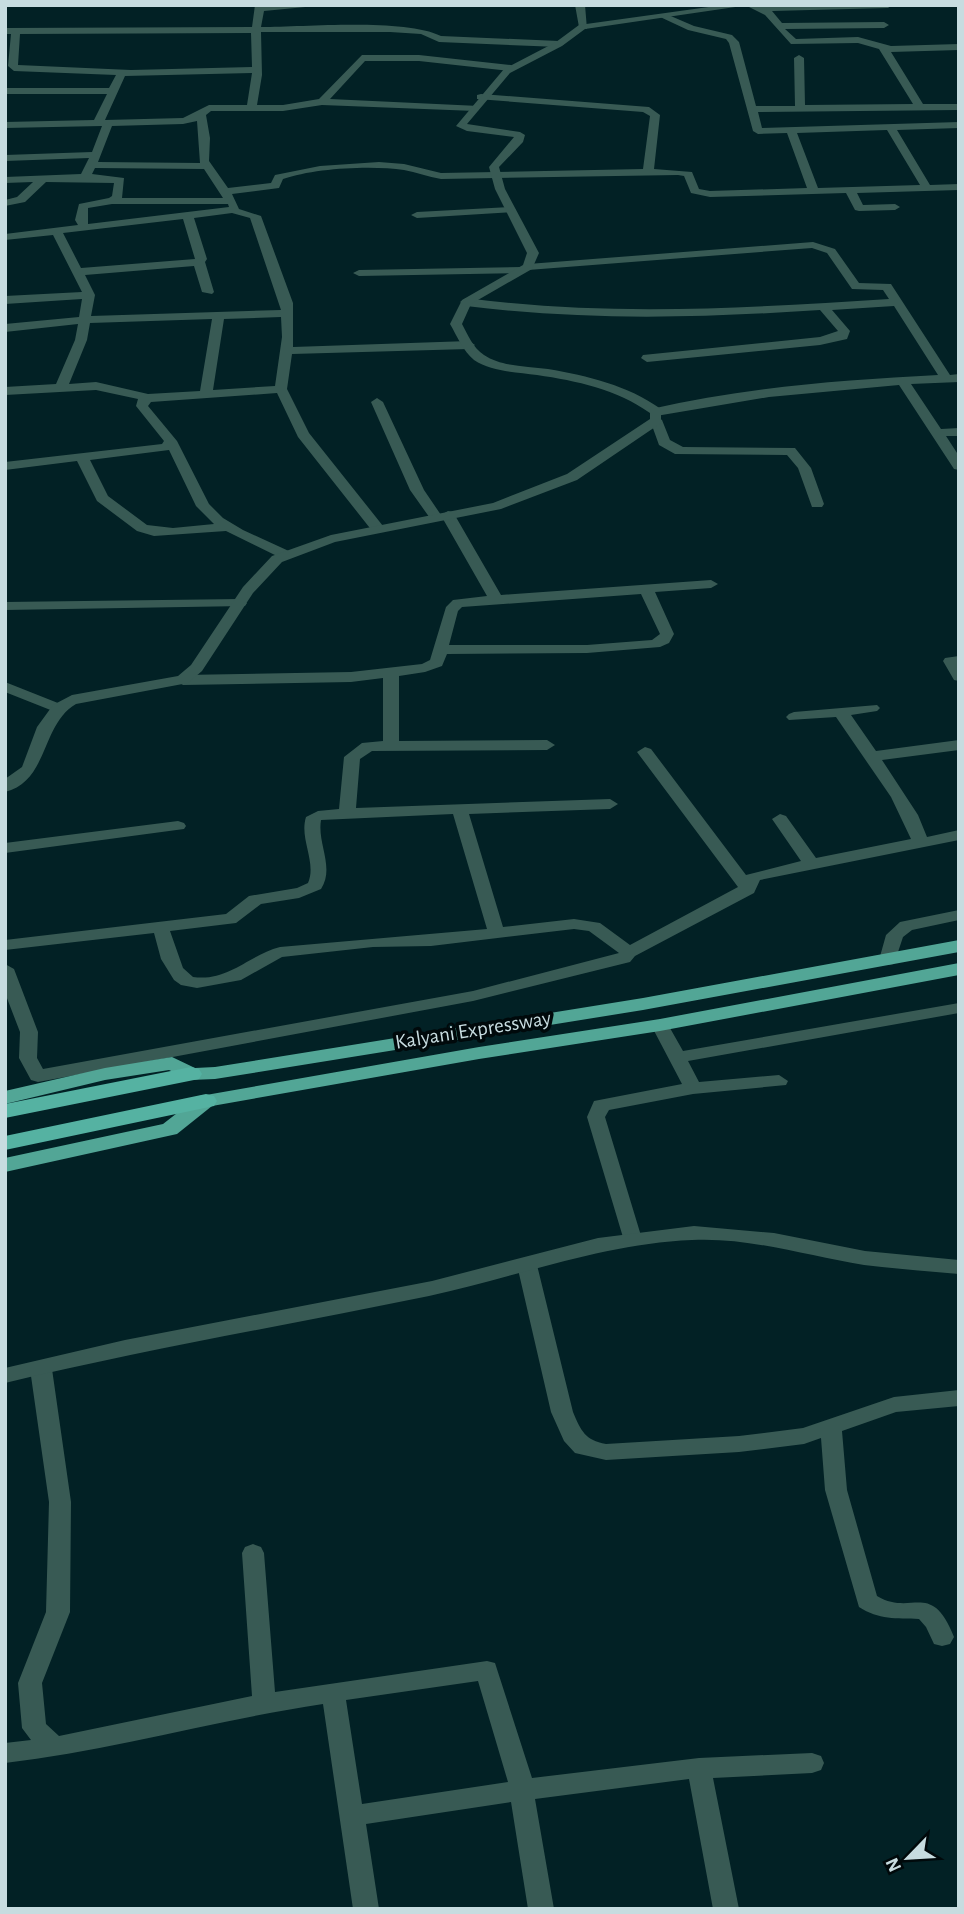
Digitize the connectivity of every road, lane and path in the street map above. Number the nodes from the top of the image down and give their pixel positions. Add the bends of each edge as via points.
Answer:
1 (322, 5) edge
2 (580, 5) edge
3 (747, 5) edge
4 (888, 5) edge
5 (259, 7) edge
6 (763, 9) junction
7 (663, 16) junction
8 (884, 25) dead end
9 (781, 26) junction
10 (584, 27) junction
11 (256, 29) junction
12 (11, 31) edge
13 (559, 44) junction
14 (883, 47) junction
15 (959, 47) edge
16 (799, 58) dead end
17 (511, 68) junction
18 (257, 70) junction
19 (129, 72) junction
20 (5, 91) edge
21 (111, 91) junction
22 (322, 102) junction
23 (478, 103) junction
24 (920, 107) junction
25 (959, 107) edge
26 (251, 108) junction
27 (751, 109) junction
28 (800, 109) junction
29 (200, 112) junction
30 (103, 123) junction
31 (5, 125) edge
32 (959, 125) edge
33 (891, 128) junction
34 (790, 131) junction
35 (5, 158) edge
36 (94, 160) junction
37 (207, 166) junction
38 (648, 172) junction
39 (495, 175) junction
40 (85, 177) junction
41 (44, 178) junction
42 (5, 180) edge
43 (959, 187) edge
44 (927, 188) junction
45 (814, 191) junction
46 (850, 191) junction
47 (112, 201) junction
48 (229, 201) junction
49 (5, 203) edge
50 (895, 207) dead end
51 (511, 210) junction
52 (417, 215) dead end
53 (188, 217) junction
54 (85, 229) junction
55 (57, 232) junction
56 (5, 237) edge
57 (199, 262) junction
58 (525, 268) junction
59 (77, 272) junction
60 (359, 273) dead end
61 (208, 292) dead end
62 (89, 295) junction
63 (5, 300) edge
64 (466, 302) junction
65 (897, 302) junction
66 (823, 306) junction
67 (287, 313) junction
68 (219, 314) junction
69 (85, 320) junction
70 (5, 328) edge
71 (469, 345) junction
72 (286, 351) junction
73 (647, 358) dead end
74 (953, 378) edge
75 (902, 380) junction
76 (61, 387) junction
77 (281, 389) junction
78 (5, 391) edge
79 (206, 395) junction
80 (148, 398) junction
81 (377, 402) dead end
82 (656, 416) junction
83 (959, 432) edge
84 (936, 433) junction
85 (171, 441) junction
86 (82, 458) junction
87 (957, 461) edge
88 (5, 466) edge
89 (817, 504) dead end
90 (442, 517) junction
91 (228, 527) junction
92 (378, 529) junction
93 (286, 555) junction
94 (711, 584) dead end
95 (646, 588) junction
96 (496, 599) junction
97 (240, 603) junction
98 (5, 606) edge
99 (441, 650) junction
100 (959, 660) edge
101 (391, 672) junction
102 (959, 677) edge
103 (183, 680) junction
104 (5, 686) edge
105 (58, 708) junction
106 (872, 708) dead end
107 (841, 712) junction
108 (794, 717) dead end
109 (391, 744) junction
110 (547, 745) dead end
111 (959, 745) edge
112 (645, 752) dead end
113 (870, 757) junction
114 (5, 787) edge
115 (610, 804) dead end
116 (460, 810) junction
117 (347, 813) junction
118 (780, 818) dead end
119 (178, 826) dead end
120 (959, 835) edge
121 (917, 844) junction
122 (5, 848) edge
123 (811, 863) junction
124 (748, 889) junction
125 (959, 915) edge
126 (160, 926) junction
127 (496, 932) junction
128 (5, 945) edge
129 (959, 947) edge
130 (629, 952) junction
131 (888, 960) junction
132 (5, 969) edge
133 (959, 969) edge
134 (959, 1008) edge
135 (660, 1025) junction
136 (679, 1057) junction
137 (191, 1074) junction
138 (779, 1081) dead end
139 (692, 1088) junction
140 (5, 1098) edge
141 (206, 1101) junction
142 (5, 1111) edge
143 (5, 1143) edge
144 (5, 1166) edge
145 (632, 1239) junction
146 (527, 1265) junction
147 (959, 1267) edge
148 (41, 1369) junction
149 (5, 1376) edge
150 (959, 1398) edge
151 (831, 1428) junction
152 (253, 1553) dead end
153 (942, 1637) dead end
154 (334, 1692) junction
155 (264, 1703) junction
156 (55, 1746) junction
157 (5, 1753) edge
158 (812, 1763) dead end
159 (699, 1768) junction
160 (521, 1790) junction
161 (352, 1816) junction
162 (366, 1909) edge
163 (541, 1909) edge
164 (726, 1909) edge

1 - 5 street
2 - 10 street
3 - 6 street
3 - 7 street
4 - 6 street
5 - 11 street
6 - 9 street
7 - 10 street
7 - 27 street via 734,42
8 - 9 street
9 - 14 street via 793,42 858,40
10 - 13 street
11 - 12 street
11 - 13 street via 390,29 423,32 439,39
11 - 18 street
12 - 19 street via 17,69
13 - 17 street
14 - 15 street
14 - 24 street
16 - 28 street
17 - 22 street via 419,58 362,58
17 - 23 street
18 - 19 street
18 - 26 street
19 - 21 street via 117,77
20 - 21 street
21 - 30 street
22 - 23 street
22 - 26 street
23 - 38 street via 645,109 655,115
23 - 39 street via 461,126 520,135 494,167
24 - 25 street
24 - 28 street
26 - 29 street
27 - 28 street
27 - 34 street via 758,131
29 - 30 street via 183,121
29 - 37 street
30 - 31 street
30 - 36 street
32 - 33 street
33 - 34 street
33 - 44 street
34 - 45 street
35 - 36 street
36 - 37 street
36 - 40 street
37 - 48 street
38 - 39 street
38 - 45 street via 684,172 695,191 704,193
39 - 48 street via 441,176 405,167 368,166 292,173 279,177 275,187
39 - 51 street
40 - 41 street
40 - 47 street via 120,180
41 - 42 street
41 - 49 street via 21,200
43 - 44 street
44 - 46 street
45 - 46 street
46 - 50 street via 859,208
47 - 48 street
47 - 54 street via 83,206
48 - 53 street
48 - 67 street via 254,216
51 - 52 street
51 - 58 street via 533,253
53 - 54 street
53 - 57 street
54 - 55 street
55 - 56 street
55 - 59 street
57 - 59 street
57 - 61 street
58 - 60 street
58 - 64 street
58 - 65 street via 813,245 831,251 856,287 887,286
59 - 62 street
62 - 63 street
62 - 69 street
64 - 66 street via 536,313 643,316
64 - 71 street via 456,324
65 - 66 street
65 - 74 street
66 - 73 street via 844,331 843,336
67 - 68 street
67 - 72 street
68 - 69 street
68 - 79 street
69 - 70 street
69 - 76 street
71 - 72 street
71 - 82 street via 475,355 499,365 609,387
72 - 77 street
74 - 75 street
75 - 82 street via 756,394
75 - 84 street
76 - 78 street
76 - 80 street via 96,386
77 - 79 street
77 - 92 street via 303,433
79 - 80 street
80 - 85 street via 142,407
81 - 90 street via 417,490
82 - 89 street via 664,442 680,451 790,451 803,466
82 - 90 street via 572,477 496,506
83 - 84 street
84 - 87 street
85 - 86 street via 166,447
85 - 91 street via 203,506
86 - 88 street
86 - 91 street via 102,498 142,528 173,532
90 - 92 street
90 - 96 street
91 - 93 street
92 - 93 street via 331,538
93 - 97 street via 276,559
94 - 95 street
95 - 96 street
95 - 99 street via 667,634 655,645
96 - 99 street via 458,603 451,610
97 - 98 street
97 - 103 street via 197,668
99 - 101 street via 437,663
100 - 102 street via 950,661
101 - 103 street
101 - 109 street
103 - 105 street via 72,700
104 - 105 street
105 - 114 street via 44,727 29,769
106 - 107 street
107 - 108 street
107 - 113 street
109 - 110 street
109 - 117 street via 368,746 352,757
111 - 113 street
112 - 124 street
113 - 121 street via 911,814 920,834
115 - 116 street
116 - 117 street
116 - 127 street
117 - 126 street via 314,817 310,826 321,876 309,891 257,899 230,919
118 - 123 street
119 - 122 street
120 - 121 street
121 - 123 street
123 - 124 street via 752,877
124 - 130 street
125 - 131 street via 906,926 895,935
126 - 127 street via 178,977 198,985 235,977 280,952
126 - 128 street
127 - 130 street via 574,924 594,927
129 - 131 highway, Kalyani Expressway
130 - 132 street via 624,958 473,996 38,1076 28,1058 29,1032
131 - 137 highway, Kalyani Expressway via 643,1004
133 - 135 highway, Kalyani Expressway
134 - 136 street
135 - 136 street
135 - 141 highway, Kalyani Expressway
136 - 139 street
137 - 140 highway, Kalyani Expressway via 172,1063
137 - 142 highway
138 - 139 street
139 - 145 street via 612,1101 597,1110
141 - 143 highway
141 - 144 highway, Kalyani Expressway via 170,1129
145 - 146 street
145 - 147 street via 729,1235 865,1258
146 - 148 street
146 - 151 street via 562,1412 583,1447 606,1452 739,1444
148 - 149 street
148 - 156 street via 60,1502 58,1612 30,1684 34,1728
150 - 151 street via 894,1405
151 - 153 street via 836,1490 867,1601 888,1612 929,1612 938,1621
152 - 155 street
154 - 155 street
154 - 160 street via 487,1670
154 - 161 street
155 - 156 street
156 - 157 street
158 - 159 street
159 - 160 street
159 - 164 street
160 - 161 street
160 - 163 street
161 - 162 street

